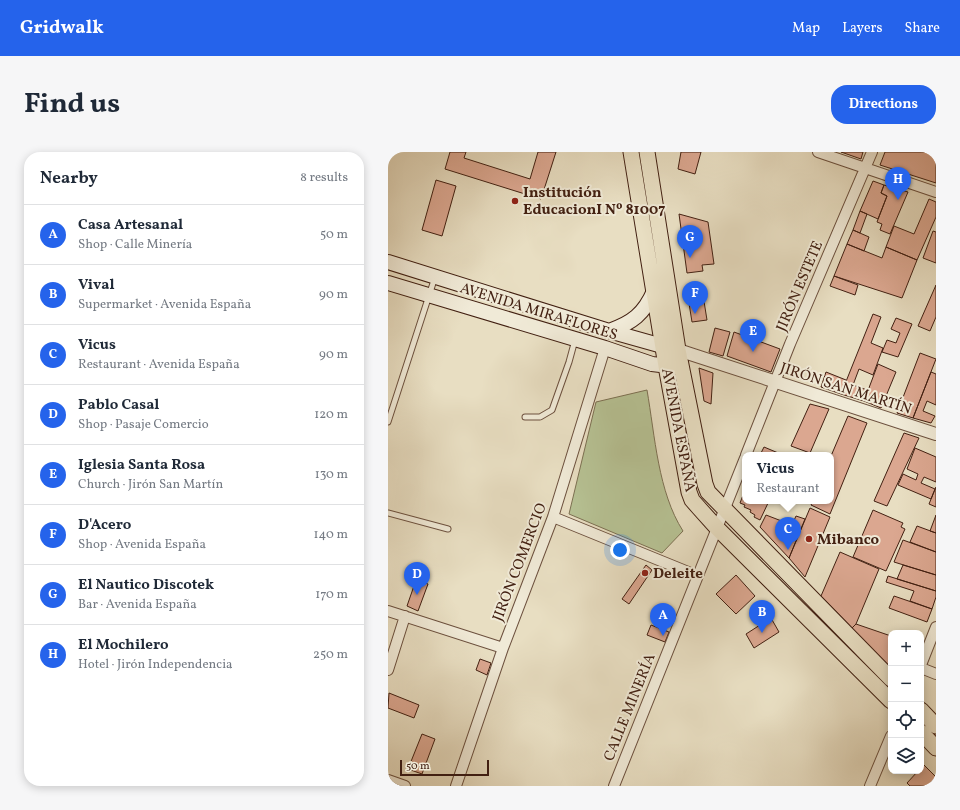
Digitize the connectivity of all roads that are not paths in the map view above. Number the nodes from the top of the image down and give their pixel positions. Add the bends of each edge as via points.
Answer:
1 (631, 152) edge
2 (647, 152) edge
3 (818, 152) edge
4 (872, 152) edge
5 (866, 168) junction
6 (936, 192) edge
7 (388, 262) edge
8 (435, 276) junction
9 (388, 283) edge
10 (654, 291) junction
11 (429, 295) junction
12 (609, 331) junction
13 (575, 339) junction
14 (663, 346) junction
15 (605, 348) junction
16 (678, 350) junction
17 (666, 366) junction
18 (682, 368) junction
19 (775, 382) junction
20 (525, 417) dead end
21 (388, 422) edge
22 (936, 434) edge
23 (747, 452) edge
24 (742, 466) edge
25 (725, 510) junction
26 (388, 513) edge
27 (553, 517) junction
28 (717, 528) junction
29 (448, 529) dead end
30 (698, 576) junction
31 (388, 611) edge
32 (405, 616) junction
33 (936, 627) edge
34 (503, 648) junction
35 (924, 657) edge
36 (924, 669) edge
37 (388, 670) edge
38 (936, 674) edge
39 (888, 676) edge
40 (888, 698) edge
41 (924, 713) edge
42 (936, 726) edge
43 (924, 735) edge
44 (890, 738) edge
45 (936, 748) edge
46 (388, 780) edge
47 (405, 786) edge
48 (456, 786) edge
49 (614, 786) edge
50 (870, 786) edge

1 - 10 main road, AVENIDA ESPAÑA
2 - 16 main road, AVENIDA ESPAÑA
3 - 5 street
4 - 5 street, JIRÓN ESTETE
5 - 6 street
5 - 19 street, JIRÓN ESTETE
7 - 8 main road, AVENIDA MIRAFLORES
8 - 11 lane
8 - 12 main road, AVENIDA MIRAFLORES
9 - 11 main road, AVENIDA MIRAFLORES
10 - 12 main road via 650,301 636,318 624,326
10 - 14 main road, AVENIDA ESPAÑA
11 - 13 main road, AVENIDA MIRAFLORES
11 - 21 lane
12 - 14 main road, AVENIDA MIRAFLORES
13 - 15 main road, AVENIDA MIRAFLORES
13 - 20 lane via 552,410 540,417
14 - 16 main road, AVENIDA MIRAFLORES
14 - 17 main road, AVENIDA ESPAÑA
15 - 17 main road, AVENIDA MIRAFLORES via 652,364
15 - 27 street, JIRÓN COMERCIO
16 - 18 main road, AVENIDA ESPAÑA
16 - 19 street, JIRÓN SAN MARTÍN
17 - 18 main road, AVENIDA MIRAFLORES
17 - 28 main road, AVENIDA ESPAÑA via 689,492 692,500
18 - 25 main road, AVENIDA ESPAÑA via 705,484 708,492
19 - 22 street, JIRÓN SAN MARTÍN
19 - 23 street, JIRÓN ESTETE
24 - 25 street
25 - 28 street
25 - 39 main road, AVENIDA ESPAÑA
26 - 29 lane
27 - 30 street
27 - 34 street, JIRÓN COMERCIO
28 - 30 street, CALLE MINERÍA
28 - 40 main road, AVENIDA ESPAÑA
30 - 49 street, CALLE MINERÍA
31 - 32 street
32 - 34 street
32 - 37 street
33 - 35 street
34 - 48 street, JIRÓN COMERCIO
36 - 38 street
41 - 42 main road
43 - 45 main road
44 - 50 street
46 - 47 street

